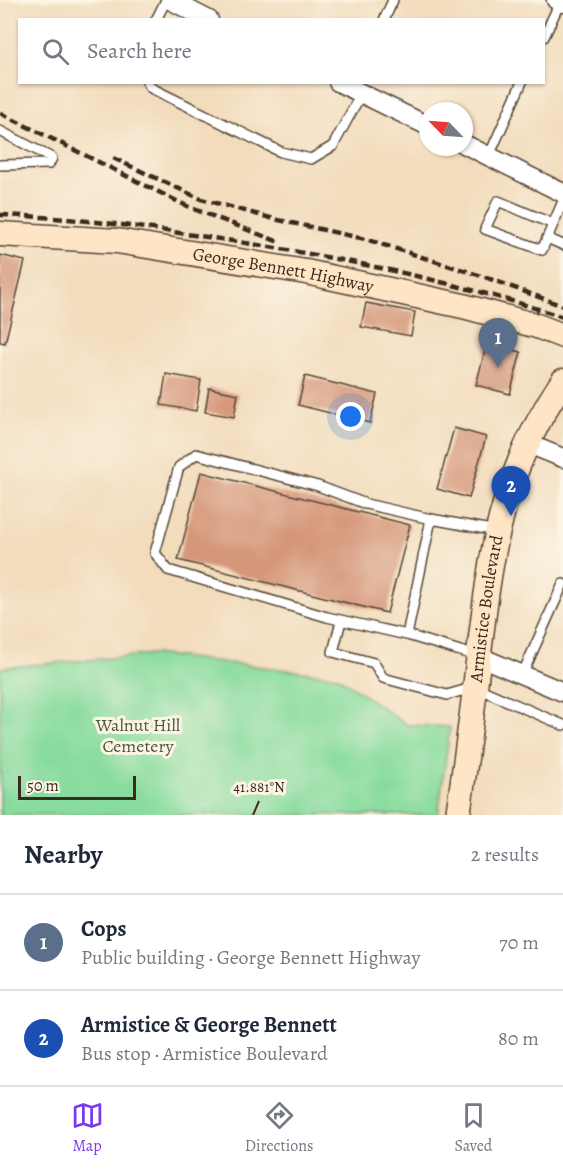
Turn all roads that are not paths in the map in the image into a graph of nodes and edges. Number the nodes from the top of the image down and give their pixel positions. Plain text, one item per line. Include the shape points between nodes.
1 (393, 0) edge
2 (177, 2) edge
3 (560, 2) edge
4 (158, 18) edge
5 (205, 18) edge
6 (385, 18) edge
7 (545, 33) edge
8 (148, 84) edge
9 (521, 84) edge
10 (351, 87) edge
11 (419, 121) edge
12 (0, 131) edge
13 (473, 148) edge
14 (489, 156) junction
15 (0, 165) edge
16 (562, 192) edge
17 (553, 224) junction
18 (0, 234) edge
19 (547, 238) junction
20 (563, 246) edge
21 (563, 336) edge
22 (563, 381) edge
23 (526, 443) junction
24 (563, 458) edge
25 (431, 519) junction
26 (497, 531) junction
27 (563, 584) edge
28 (341, 621) junction
29 (407, 635) junction
30 (478, 656) junction
31 (522, 675) junction
32 (475, 687) junction
33 (563, 692) edge
34 (563, 724) edge
35 (458, 815) edge

1 - 6 lane
2 - 4 lane
2 - 5 street
3 - 7 lane
8 - 10 lane via 281,152 311,159 333,146
9 - 14 lane
10 - 11 street
12 - 15 lane via 52,158 49,164
13 - 14 street
14 - 16 street
16 - 17 lane
17 - 19 lane
17 - 19 lane via 498,201 485,229 542,250
18 - 21 main road, George Bennett Highway via 117,242 295,270 463,306
19 - 20 lane
22 - 23 main road, Armistice Boulevard
23 - 24 street
23 - 26 main road, Armistice Boulevard
25 - 26 lane
25 - 28 lane via 196,454 179,466 155,553 168,570
25 - 29 lane
26 - 30 main road, Armistice Boulevard
27 - 31 lane
28 - 29 lane
28 - 32 lane via 333,652 374,663 383,678 447,695
29 - 30 lane
30 - 31 street
30 - 32 main road, Armistice Boulevard
31 - 33 street
32 - 34 lane
32 - 35 main road, Armistice Boulevard

